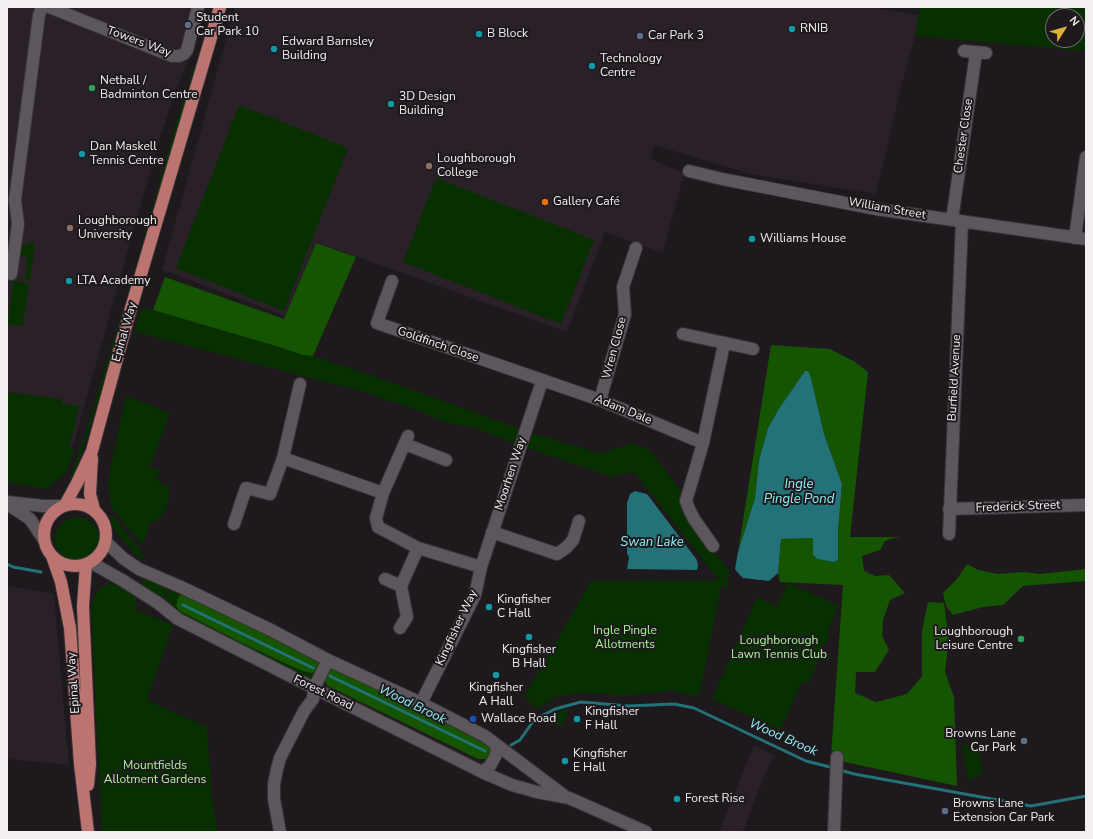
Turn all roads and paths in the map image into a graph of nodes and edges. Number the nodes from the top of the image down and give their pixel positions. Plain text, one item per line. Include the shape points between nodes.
1 (42, 7) edge
2 (49, 7) edge
3 (198, 7) edge
4 (220, 7) edge
5 (975, 52) dead end
6 (1086, 157) edge
7 (689, 171) dead end
8 (957, 221) junction
9 (1080, 238) edge
10 (636, 248) dead end
11 (11, 274) dead end
12 (392, 281) dead end
13 (683, 334) dead end
14 (724, 344) junction
15 (753, 349) dead end
16 (542, 381) junction
17 (300, 384) dead end
18 (600, 400) junction
19 (703, 443) junction
20 (92, 451) junction
21 (283, 458) junction
22 (446, 460) dead end
23 (383, 494) junction
24 (7, 503) edge
25 (1086, 505) edge
26 (63, 506) junction
27 (949, 509) junction
28 (94, 510) junction
29 (579, 521) dead end
30 (234, 524) dead end
31 (492, 532) junction
32 (949, 534) dead end
33 (44, 540) junction
34 (106, 542) junction
35 (713, 546) dead end
36 (418, 548) junction
37 (52, 556) junction
38 (88, 563) junction
39 (481, 567) junction
40 (385, 579) dead end
41 (401, 586) junction
42 (400, 628) dead end
43 (328, 660) junction
44 (314, 688) junction
45 (421, 703) junction
46 (497, 745) junction
47 (837, 759) dead end
48 (482, 772) junction
49 (569, 798) junction
50 (87, 811) junction
51 (88, 832) edge
52 (280, 832) edge
53 (646, 832) edge
54 (834, 832) edge

1 - 11 street via 15,200 18,224
2 - 3 street, Towers Way via 172,56 179,56 187,50
4 - 20 main road, Epinal Way
5 - 8 street, Chester Close
6 - 9 street
7 - 8 street, William Street via 722,180 876,209
8 - 9 street, William Street
8 - 27 street, Burfield Avenue
10 - 18 street, Wren Close via 623,287 625,314
12 - 16 street, Goldfinch Close via 376,324
13 - 14 street
14 - 15 street
14 - 19 street
16 - 18 street, Adam Dale
16 - 31 street, Moorhen Way
17 - 21 street
18 - 19 street, Adam Dale
19 - 35 street via 686,501
20 - 26 main road, Epinal Way
20 - 28 main road, Epinal Way via 90,494
21 - 23 street
21 - 30 street via 270,494 246,488
22 - 23 street via 406,440
23 - 36 street via 376,518 378,527
24 - 26 street
24 - 33 street via 30,519
25 - 27 street, Frederick Street
26 - 28 main road via 76,503
26 - 33 main road via 53,512 48,519
27 - 32 street, Burfield Avenue
28 - 34 main road via 106,528
29 - 31 street via 572,540 556,554
31 - 39 street, Moorhen Way
33 - 37 main road
34 - 38 main road via 101,553
34 - 43 street, Forest Road via 139,569 271,630
36 - 39 street
36 - 41 street
37 - 38 main road via 68,565 80,566
37 - 50 main road, Epinal Way via 61,582 70,628 80,764
38 - 44 street, Forest Road via 158,602 178,618
38 - 50 main road, Epinal Way via 83,606 90,764
39 - 45 street, Kingfisher Way via 475,595
40 - 41 street
41 - 42 street via 407,617
43 - 44 street
43 - 45 street, Forest Road
44 - 48 street, Forest Road
44 - 52 street via 304,703 304,711 277,769 274,799
45 - 46 street, Forest Road via 485,736
46 - 48 street via 490,766
46 - 49 street, Forest Road
47 - 54 street
48 - 49 street, Forest Road via 524,788
49 - 53 street, Forest Road
50 - 51 main road, Epinal Way

